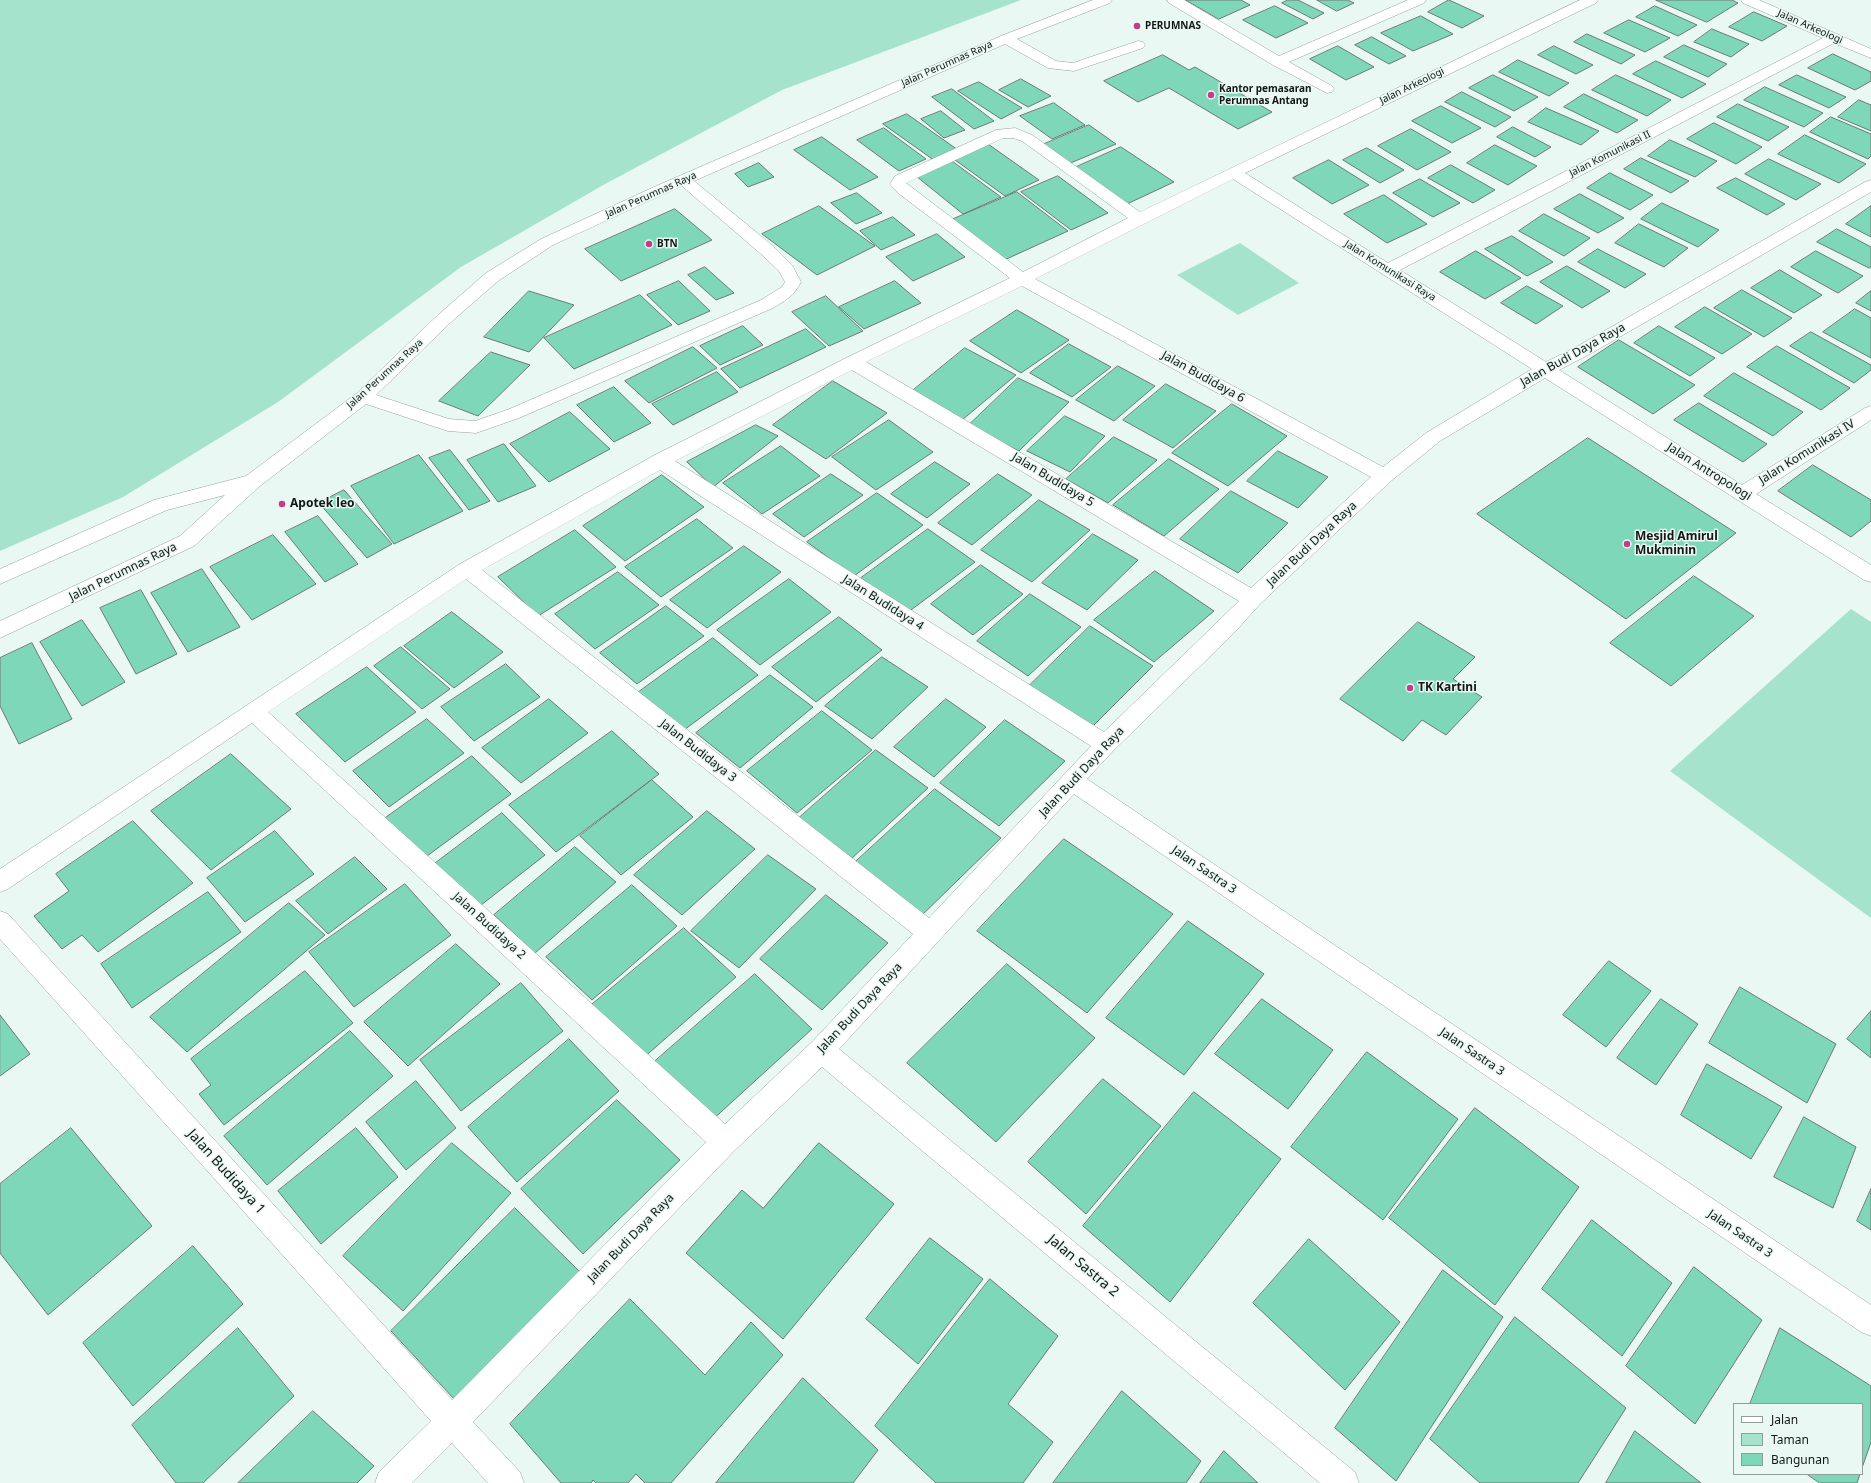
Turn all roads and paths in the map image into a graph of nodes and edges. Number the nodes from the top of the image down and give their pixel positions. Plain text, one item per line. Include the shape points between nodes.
1 (1105, 0) edge
2 (1174, 0) edge
3 (1419, 0) edge
4 (1591, 0) edge
5 (1748, 0) edge
6 (1833, 38) junction
7 (1006, 39) junction
8 (1138, 45) dead end
9 (1871, 54) edge
10 (1278, 62) junction
11 (1327, 89) dead end
12 (1234, 174) junction
13 (684, 180) junction
14 (1871, 184) edge
15 (1138, 219) junction
16 (1387, 270) junction
17 (1022, 279) junction
18 (852, 362) junction
19 (1546, 369) junction
20 (363, 397) junction
21 (1871, 412) edge
22 (660, 461) junction
23 (1384, 476) junction
24 (253, 481) junction
25 (1743, 493) junction
26 (467, 569) junction
27 (1871, 575) edge
28 (0, 577) edge
29 (1253, 599) junction
30 (0, 630) edge
31 (252, 711) junction
32 (1106, 744) junction
33 (1073, 781) junction
34 (0, 882) edge
35 (0, 922) edge
36 (930, 933) junction
37 (821, 1050) junction
38 (725, 1142) junction
39 (1871, 1322) edge
40 (452, 1422) junction
41 (390, 1483) edge
42 (509, 1483) edge
43 (1344, 1483) edge

1 - 7 street, Jalan Perumnas Raya
2 - 10 street
3 - 10 street
4 - 12 street, Jalan Arkeologi
5 - 6 street, Jalan Arkeologi
6 - 9 street, Jalan Arkeologi
6 - 16 street, Jalan Komunikasi II
7 - 8 street via 1053,65 1074,67
7 - 13 street, Jalan Perumnas Raya
10 - 11 street
12 - 15 street, Jalan Arkeologi
12 - 16 street, Jalan Komunikasi Raya
13 - 20 street, Jalan Perumnas Raya via 547,242 492,277
13 - 20 street via 768,250 786,269 793,282 789,290 767,304 513,414 476,427 448,425
14 - 19 street, Jalan Budi Daya Raya via 1584,350
15 - 17 street, Jalan Arkeologi
15 - 17 street, Jalan Budidaya 6 via 1027,138 1015,133 1001,134 901,179 898,184 904,190
16 - 19 street, Jalan Komunikasi Raya
17 - 18 street, Jalan Arkeologi
17 - 23 street, Jalan Budidaya 6
18 - 22 street, Jalan Arkeologi
18 - 29 street, Jalan Budidaya 5
19 - 23 street, Jalan Budi Daya Raya via 1433,437
19 - 25 street, Jalan Antropologi
20 - 24 street, Jalan Perumnas Raya
21 - 25 street, Jalan Komunikasi IV
22 - 26 street, Jalan Arkeologi
22 - 32 street, Jalan Budidaya 4
23 - 29 street, Jalan Budi Daya Raya
24 - 28 street, Jalan Perumnas Raya via 161,505
24 - 30 street, Jalan Perumnas Raya via 187,541
25 - 27 street, Jalan Antropologi
26 - 31 street, Jalan Arkeologi
26 - 36 street, Jalan Budidaya 3
29 - 32 street, Jalan Budi Daya Raya
31 - 34 street, Jalan Arkeologi
31 - 38 street, Jalan Budidaya 2
32 - 33 street, Jalan Budi Daya Raya
33 - 36 street, Jalan Budi Daya Raya
33 - 39 street, Jalan Sastra 3
35 - 40 street, Jalan Budidaya 1
36 - 37 street, Jalan Budi Daya Raya
37 - 38 street, Jalan Budi Daya Raya
37 - 43 street, Jalan Sastra 2
38 - 40 street, Jalan Budi Daya Raya
40 - 41 street, Jalan Budi Daya Raya
40 - 42 street, Jalan Budidaya 1

